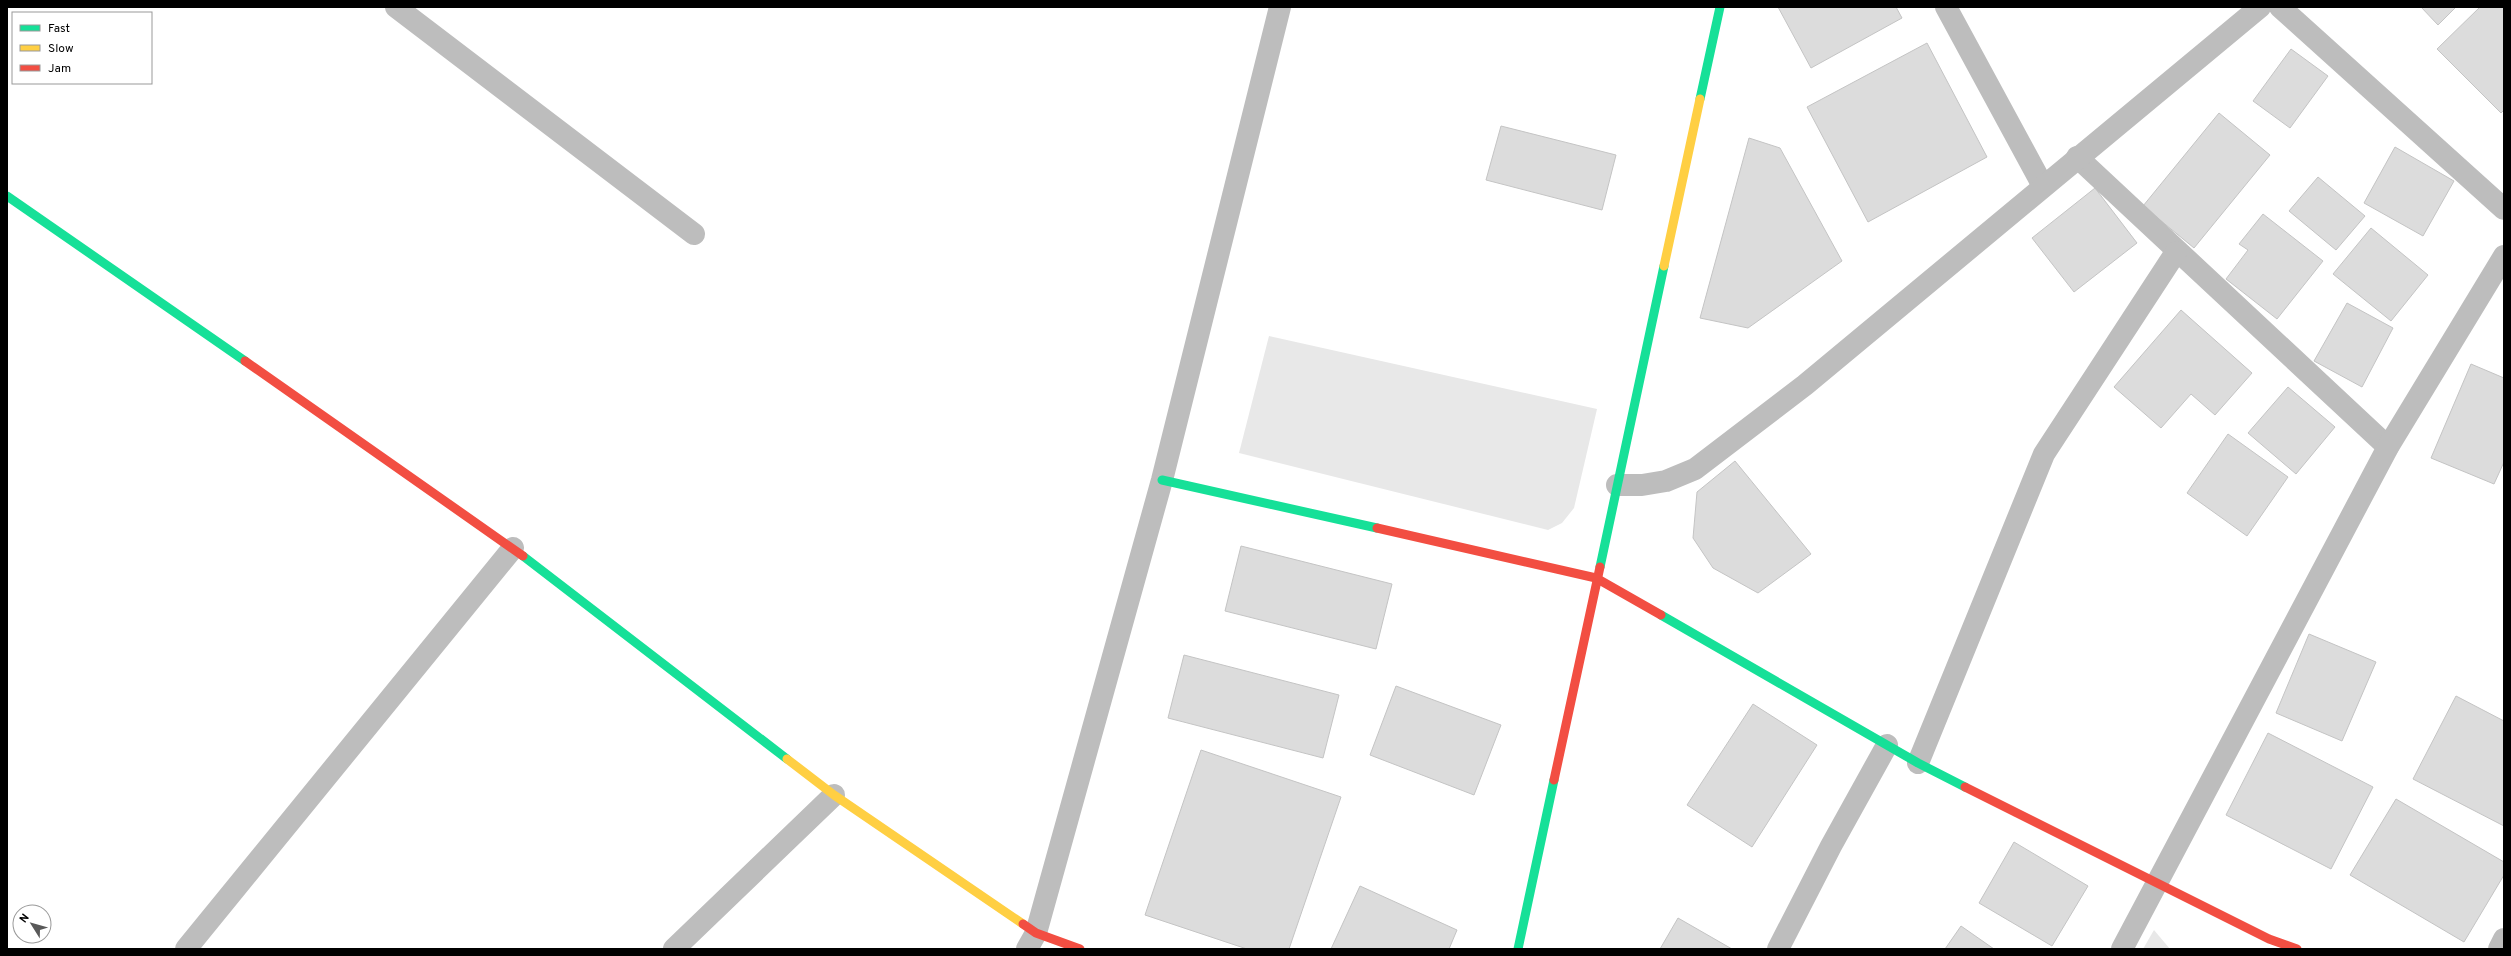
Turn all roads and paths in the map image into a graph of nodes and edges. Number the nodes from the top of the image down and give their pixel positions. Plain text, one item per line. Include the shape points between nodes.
1 (396, 7) edge
2 (1280, 7) edge
3 (1720, 7) edge
4 (1946, 7) edge
5 (2260, 7) edge
6 (2280, 7) edge
7 (2077, 157) junction
8 (2043, 186) junction
9 (7, 196) edge
10 (2504, 209) edge
11 (694, 234) dead end
12 (2176, 252) junction
13 (2504, 256) edge
14 (2388, 447) junction
15 (1162, 480) junction
16 (1617, 485) junction
17 (513, 548) junction
18 (1596, 578) junction
19 (1887, 745) junction
20 (1918, 763) junction
21 (834, 795) junction
22 (2156, 884) junction
23 (2504, 938) edge
24 (1032, 941) edge
25 (2267, 944) edge
26 (186, 949) edge
27 (674, 949) edge
28 (1080, 949) edge
29 (1518, 949) edge
30 (1778, 949) edge
31 (2122, 949) edge
32 (2297, 949) edge
33 (2499, 949) edge

1 - 11 street
2 - 15 street
3 - 16 street
4 - 8 street
5 - 7 street
6 - 10 street
7 - 8 street
7 - 12 street
8 - 16 street via 1805,385 1695,469 1666,481 1642,485
9 - 17 street
12 - 14 street
12 - 20 street via 2044,454
13 - 14 street
14 - 22 street
15 - 18 street
15 - 24 street
16 - 18 street
17 - 21 street
17 - 26 street
18 - 19 street
18 - 29 street
19 - 20 street
19 - 30 street
20 - 22 street
21 - 24 street
21 - 27 street
22 - 25 street
22 - 31 street
23 - 33 street
24 - 28 street
25 - 32 street

